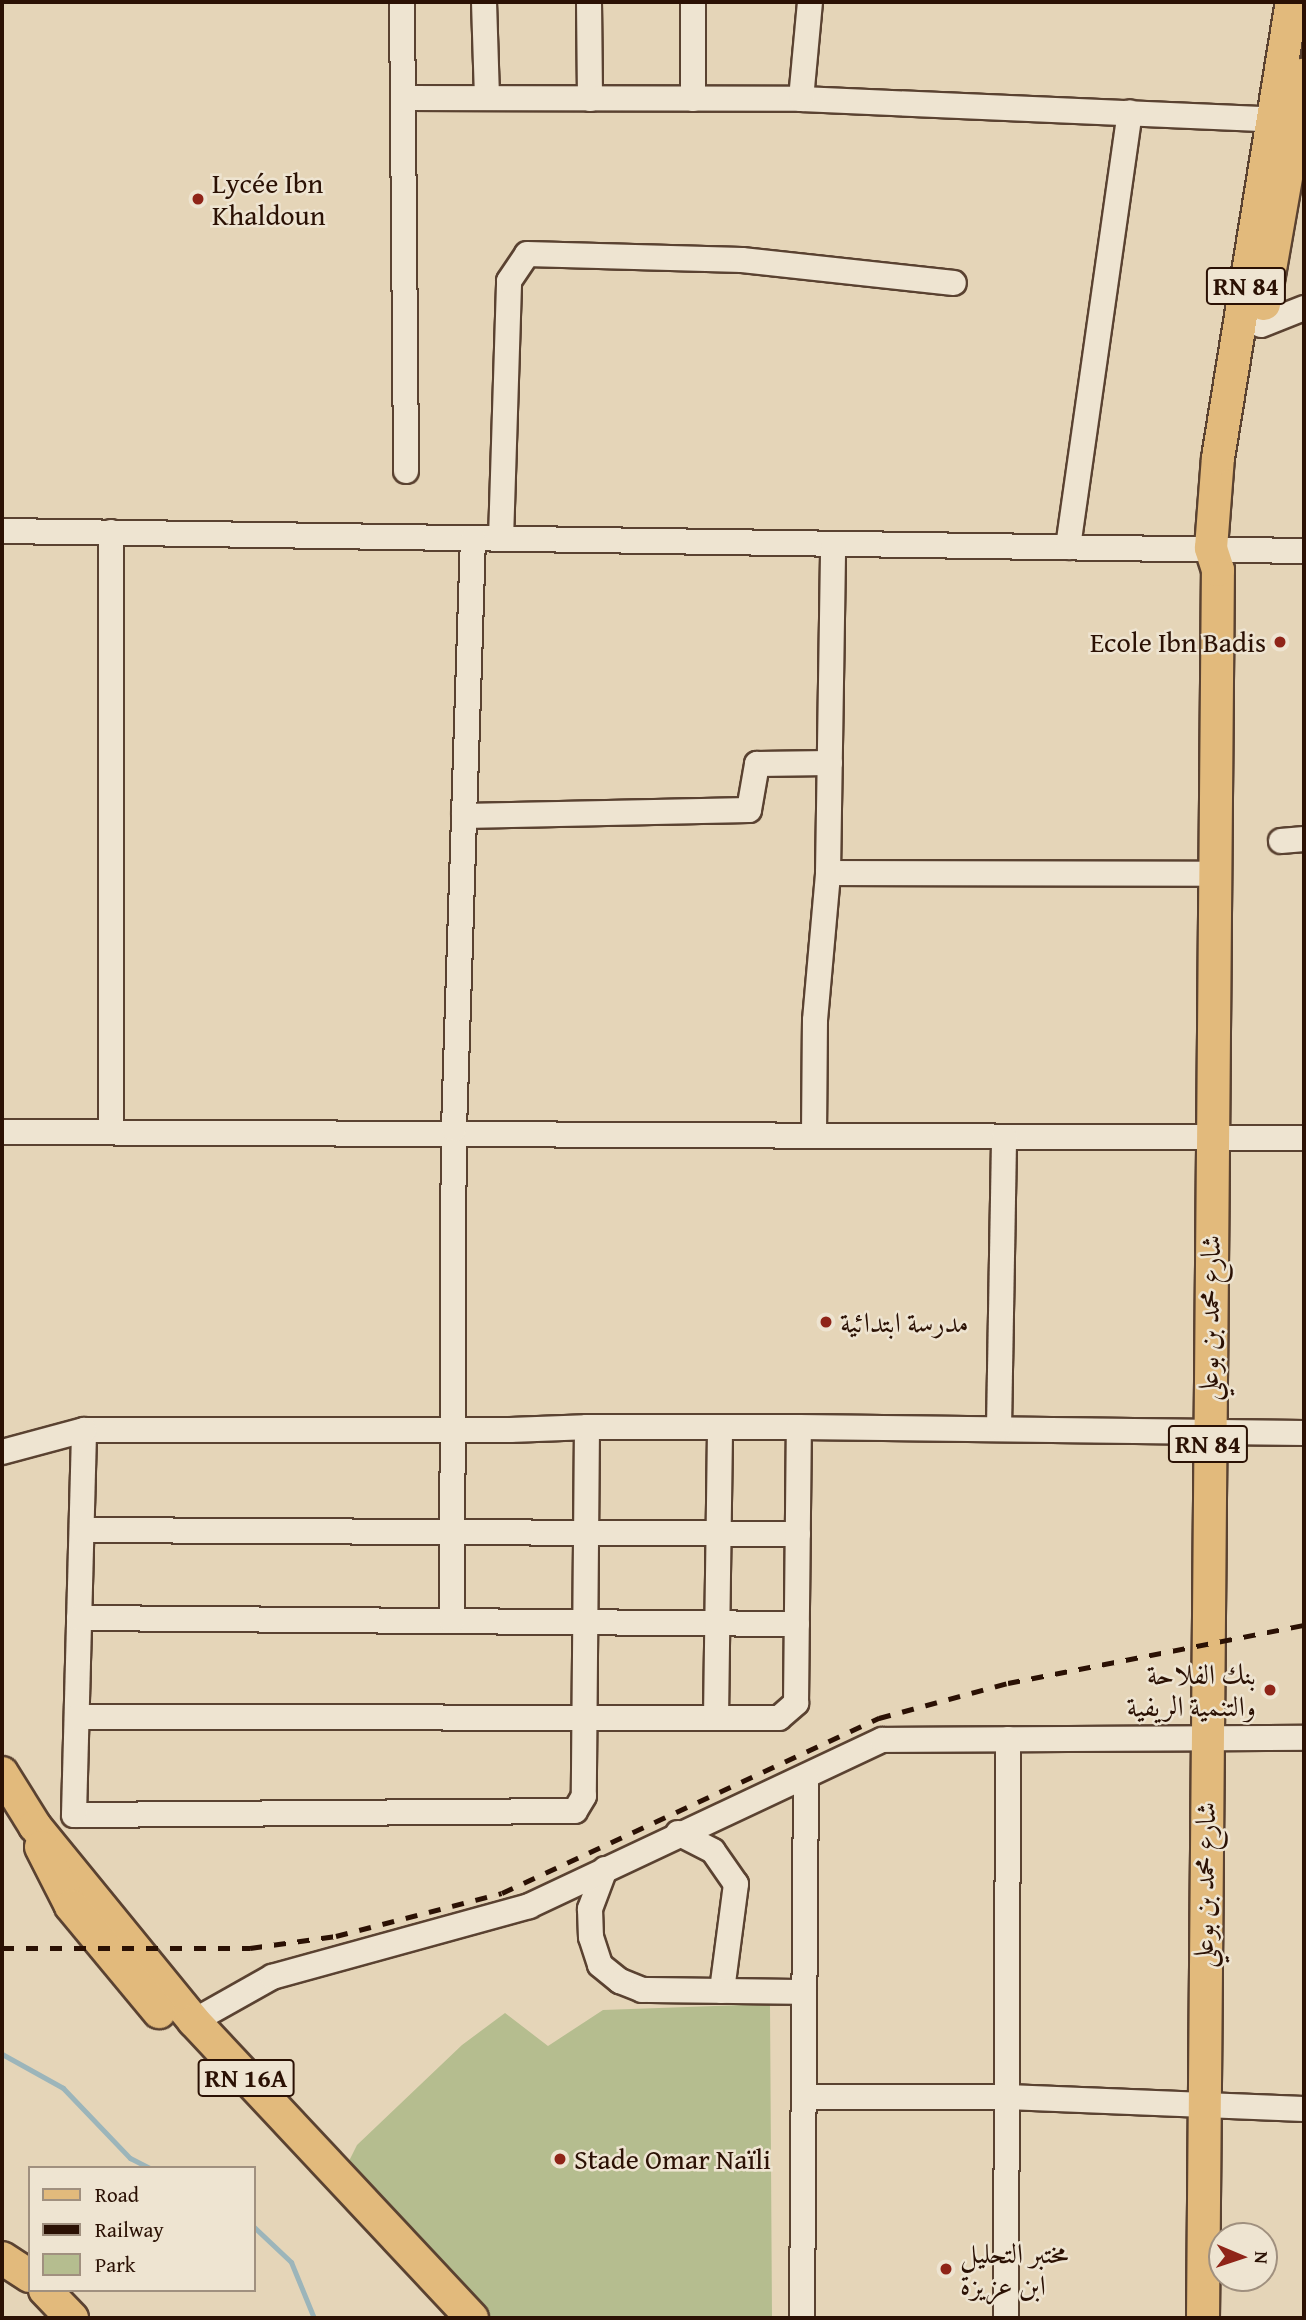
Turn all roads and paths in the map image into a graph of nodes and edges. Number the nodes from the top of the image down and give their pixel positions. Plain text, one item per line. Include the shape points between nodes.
1 (402, 2) edge
2 (484, 2) edge
3 (589, 2) edge
4 (693, 2) edge
5 (810, 2) edge
6 (1292, 2) edge
7 (1304, 74) edge
8 (486, 96) junction
9 (404, 98) junction
10 (590, 99) junction
11 (693, 99) junction
12 (801, 99) junction
13 (1130, 112) junction
14 (1291, 120) edge
15 (954, 283) dead end
16 (1304, 307) edge
17 (1261, 324) junction
18 (406, 471) dead end
19 (2, 531) edge
20 (111, 532) junction
21 (473, 538) junction
22 (501, 539) junction
23 (833, 545) junction
24 (1068, 547) junction
25 (1304, 551) edge
26 (1219, 555) junction
27 (830, 762) junction
28 (464, 816) junction
29 (828, 873) junction
30 (1212, 874) junction
31 (454, 1129) junction
32 (111, 1131) junction
33 (2, 1132) edge
34 (814, 1135) junction
35 (1004, 1138) junction
36 (1211, 1138) junction
37 (1304, 1138) edge
38 (587, 1427) junction
39 (799, 1427) junction
40 (720, 1428) junction
41 (999, 1428) junction
42 (1208, 1429) junction
43 (84, 1430) junction
44 (455, 1430) junction
45 (1304, 1433) edge
46 (2, 1452) edge
47 (82, 1530) junction
48 (453, 1532) junction
49 (589, 1532) junction
50 (717, 1533) junction
51 (798, 1534) junction
52 (79, 1618) junction
53 (452, 1621) junction
54 (588, 1622) junction
55 (713, 1623) junction
56 (797, 1624) junction
57 (77, 1717) junction
58 (583, 1718) junction
59 (716, 1718) junction
60 (1304, 1738) edge
61 (1008, 1739) junction
62 (1205, 1739) junction
63 (2, 1773) edge
64 (806, 1777) junction
65 (35, 1826) junction
66 (678, 1833) junction
67 (605, 1869) junction
68 (722, 1991) junction
69 (804, 1992) junction
70 (194, 2021) junction
71 (804, 2097) junction
72 (1007, 2097) junction
73 (1201, 2108) junction
74 (1304, 2109) edge
75 (2, 2258) edge
76 (28, 2275) edge
77 (47, 2292) edge
78 (72, 2318) edge
79 (443, 2318) edge
80 (472, 2318) edge
81 (802, 2318) edge
82 (1006, 2318) edge
83 (1203, 2318) edge

1 - 9 street
2 - 8 street
3 - 10 street
4 - 11 street
5 - 12 street
6 - 14 main road, RN 84
7 - 14 main road, RN 84
8 - 9 street
8 - 10 street
9 - 18 street
10 - 11 street
11 - 12 street
12 - 13 street
13 - 14 street
13 - 24 street
14 - 17 main road, RN 84
14 - 26 main road, RN 84 via 1218,458
15 - 22 street via 742,260 527,254 509,281
16 - 17 street
17 - 26 main road, RN 84
19 - 20 street
20 - 21 street
20 - 32 street
21 - 22 street
21 - 28 street
22 - 23 street
23 - 24 street
23 - 27 street
24 - 26 street
25 - 26 street
26 - 30 main road, شارع محمد بن بوعلي / RN 84
27 - 28 street via 757,764 749,810
27 - 29 street
28 - 31 street
29 - 30 street
29 - 34 street via 815,1020
30 - 36 main road, شارع محمد بن بوعلي / RN 84
31 - 32 street
31 - 34 street
31 - 44 street
32 - 33 street
34 - 35 street
35 - 36 street
35 - 41 street
36 - 37 street
36 - 42 main road, شارع محمد بن بوعلي / RN 84
38 - 40 street
38 - 44 street
38 - 49 street
39 - 40 street
39 - 41 street
39 - 51 street
40 - 50 street
41 - 42 street
42 - 45 street
42 - 62 main road, شارع محمد بن بوعلي / RN 84
43 - 44 street
43 - 46 street
43 - 47 street
44 - 48 street
47 - 48 street
47 - 52 street
48 - 49 street
48 - 53 street
49 - 50 street
49 - 54 street
50 - 51 street
50 - 55 street
51 - 56 street
52 - 53 street
52 - 57 street
53 - 54 street
54 - 55 street
54 - 58 street
55 - 56 street
55 - 59 street
56 - 59 street via 796,1703 779,1718
57 - 58 street
57 - 58 street via 74,1815 575,1811 584,1796
58 - 59 street
60 - 62 street
61 - 62 street
61 - 64 street via 882,1740
61 - 72 street
62 - 73 main road, شارع محمد بن بوعلي / RN 84
63 - 65 main road, RN 16A
64 - 66 street
64 - 69 street
65 - 70 main road, RN 16A
65 - 79 main road via 62,1891 122,1969
66 - 67 street
66 - 68 street via 713,1851 736,1884
67 - 68 street via 590,1909 600,1965 642,1990
67 - 70 street via 529,1906 272,1977
68 - 69 street
69 - 71 street
70 - 80 main road, RN 16A
71 - 72 street
71 - 81 street
72 - 73 street
72 - 82 street
73 - 74 street
73 - 83 main road, شارع محمد بن بوعلي / RN 84
75 - 76 main road
77 - 78 main road

